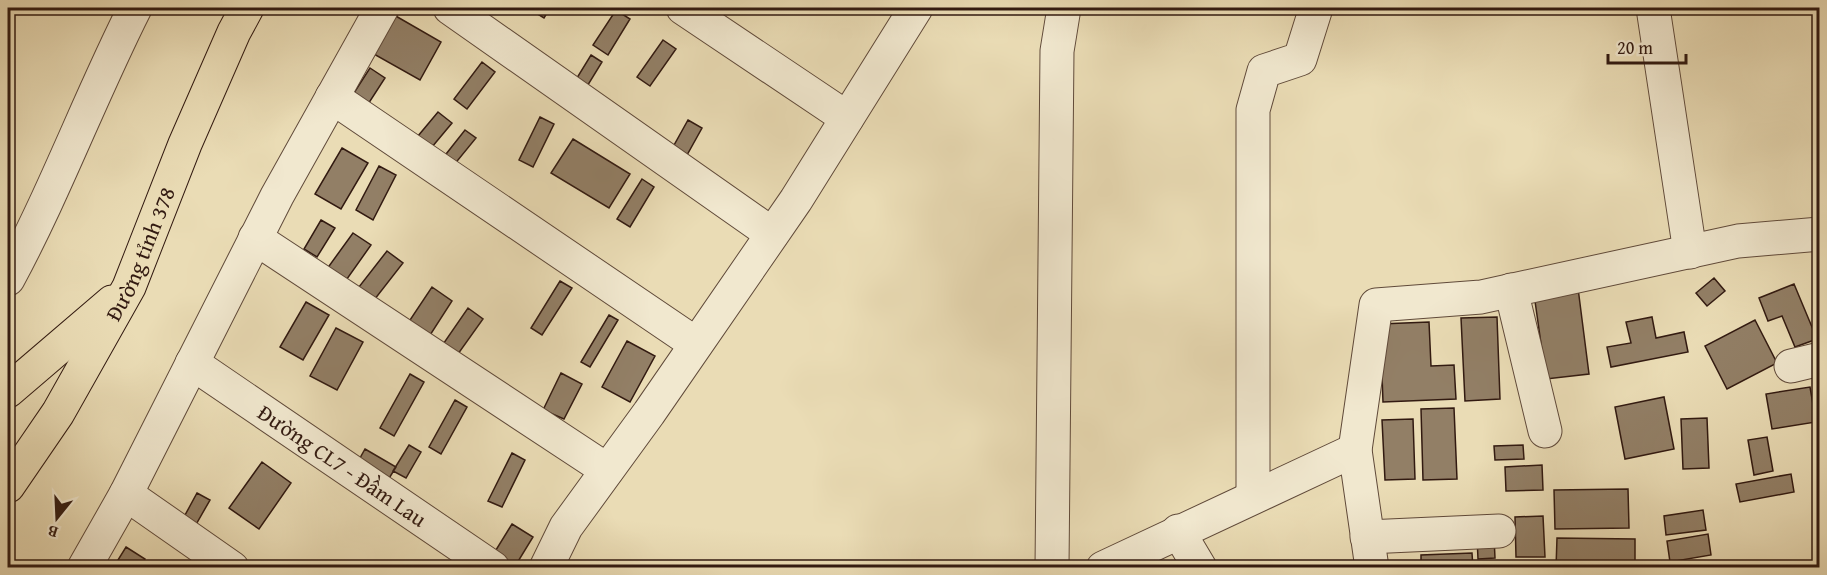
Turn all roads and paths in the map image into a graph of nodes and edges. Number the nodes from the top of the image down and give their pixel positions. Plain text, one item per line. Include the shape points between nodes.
1 (135, 8) edge
2 (247, 8) edge
3 (382, 8) edge
4 (450, 8) edge
5 (683, 8) edge
6 (916, 8) edge
7 (1064, 8) edge
8 (1316, 8) edge
9 (1653, 8) edge
10 (332, 97) junction
11 (847, 118) junction
12 (772, 234) junction
13 (1820, 234) edge
14 (255, 238) junction
15 (1690, 252) junction
16 (8, 279) edge
17 (129, 287) junction
18 (1511, 290) junction
19 (696, 344) junction
20 (192, 363) junction
21 (8, 391) edge
22 (1545, 431) dead end
23 (1355, 450) junction
24 (607, 470) junction
25 (8, 486) edge
26 (126, 494) junction
27 (1253, 497) junction
28 (1178, 531) junction
29 (1499, 531) dead end
30 (1370, 552) edge
31 (84, 567) edge
32 (232, 567) edge
33 (493, 567) edge
34 (546, 567) edge
35 (1052, 567) edge
36 (1103, 567) edge
37 (1200, 567) edge

1 - 16 street
2 - 17 main road, Đường tỉnh 378 via 185,144
3 - 10 street
4 - 12 street
5 - 11 street
6 - 11 street
7 - 35 street via 1057,51
8 - 27 street via 1300,59 1264,71 1253,110
9 - 15 street
10 - 14 street
10 - 19 street
11 - 12 street
12 - 19 street
13 - 15 street via 1738,241
14 - 20 street
14 - 24 street
15 - 18 street
17 - 21 main road
17 - 25 main road, Đường tỉnh 378 via 58,413
18 - 22 street
18 - 23 street via 1481,297 1376,305
19 - 24 street
20 - 26 street
20 - 33 street, Đường CL7 - Đầm Lau
23 - 27 street
23 - 30 street
24 - 34 street via 566,527
26 - 31 street
26 - 32 street
27 - 28 street
28 - 36 street
28 - 37 street
29 - 30 street

